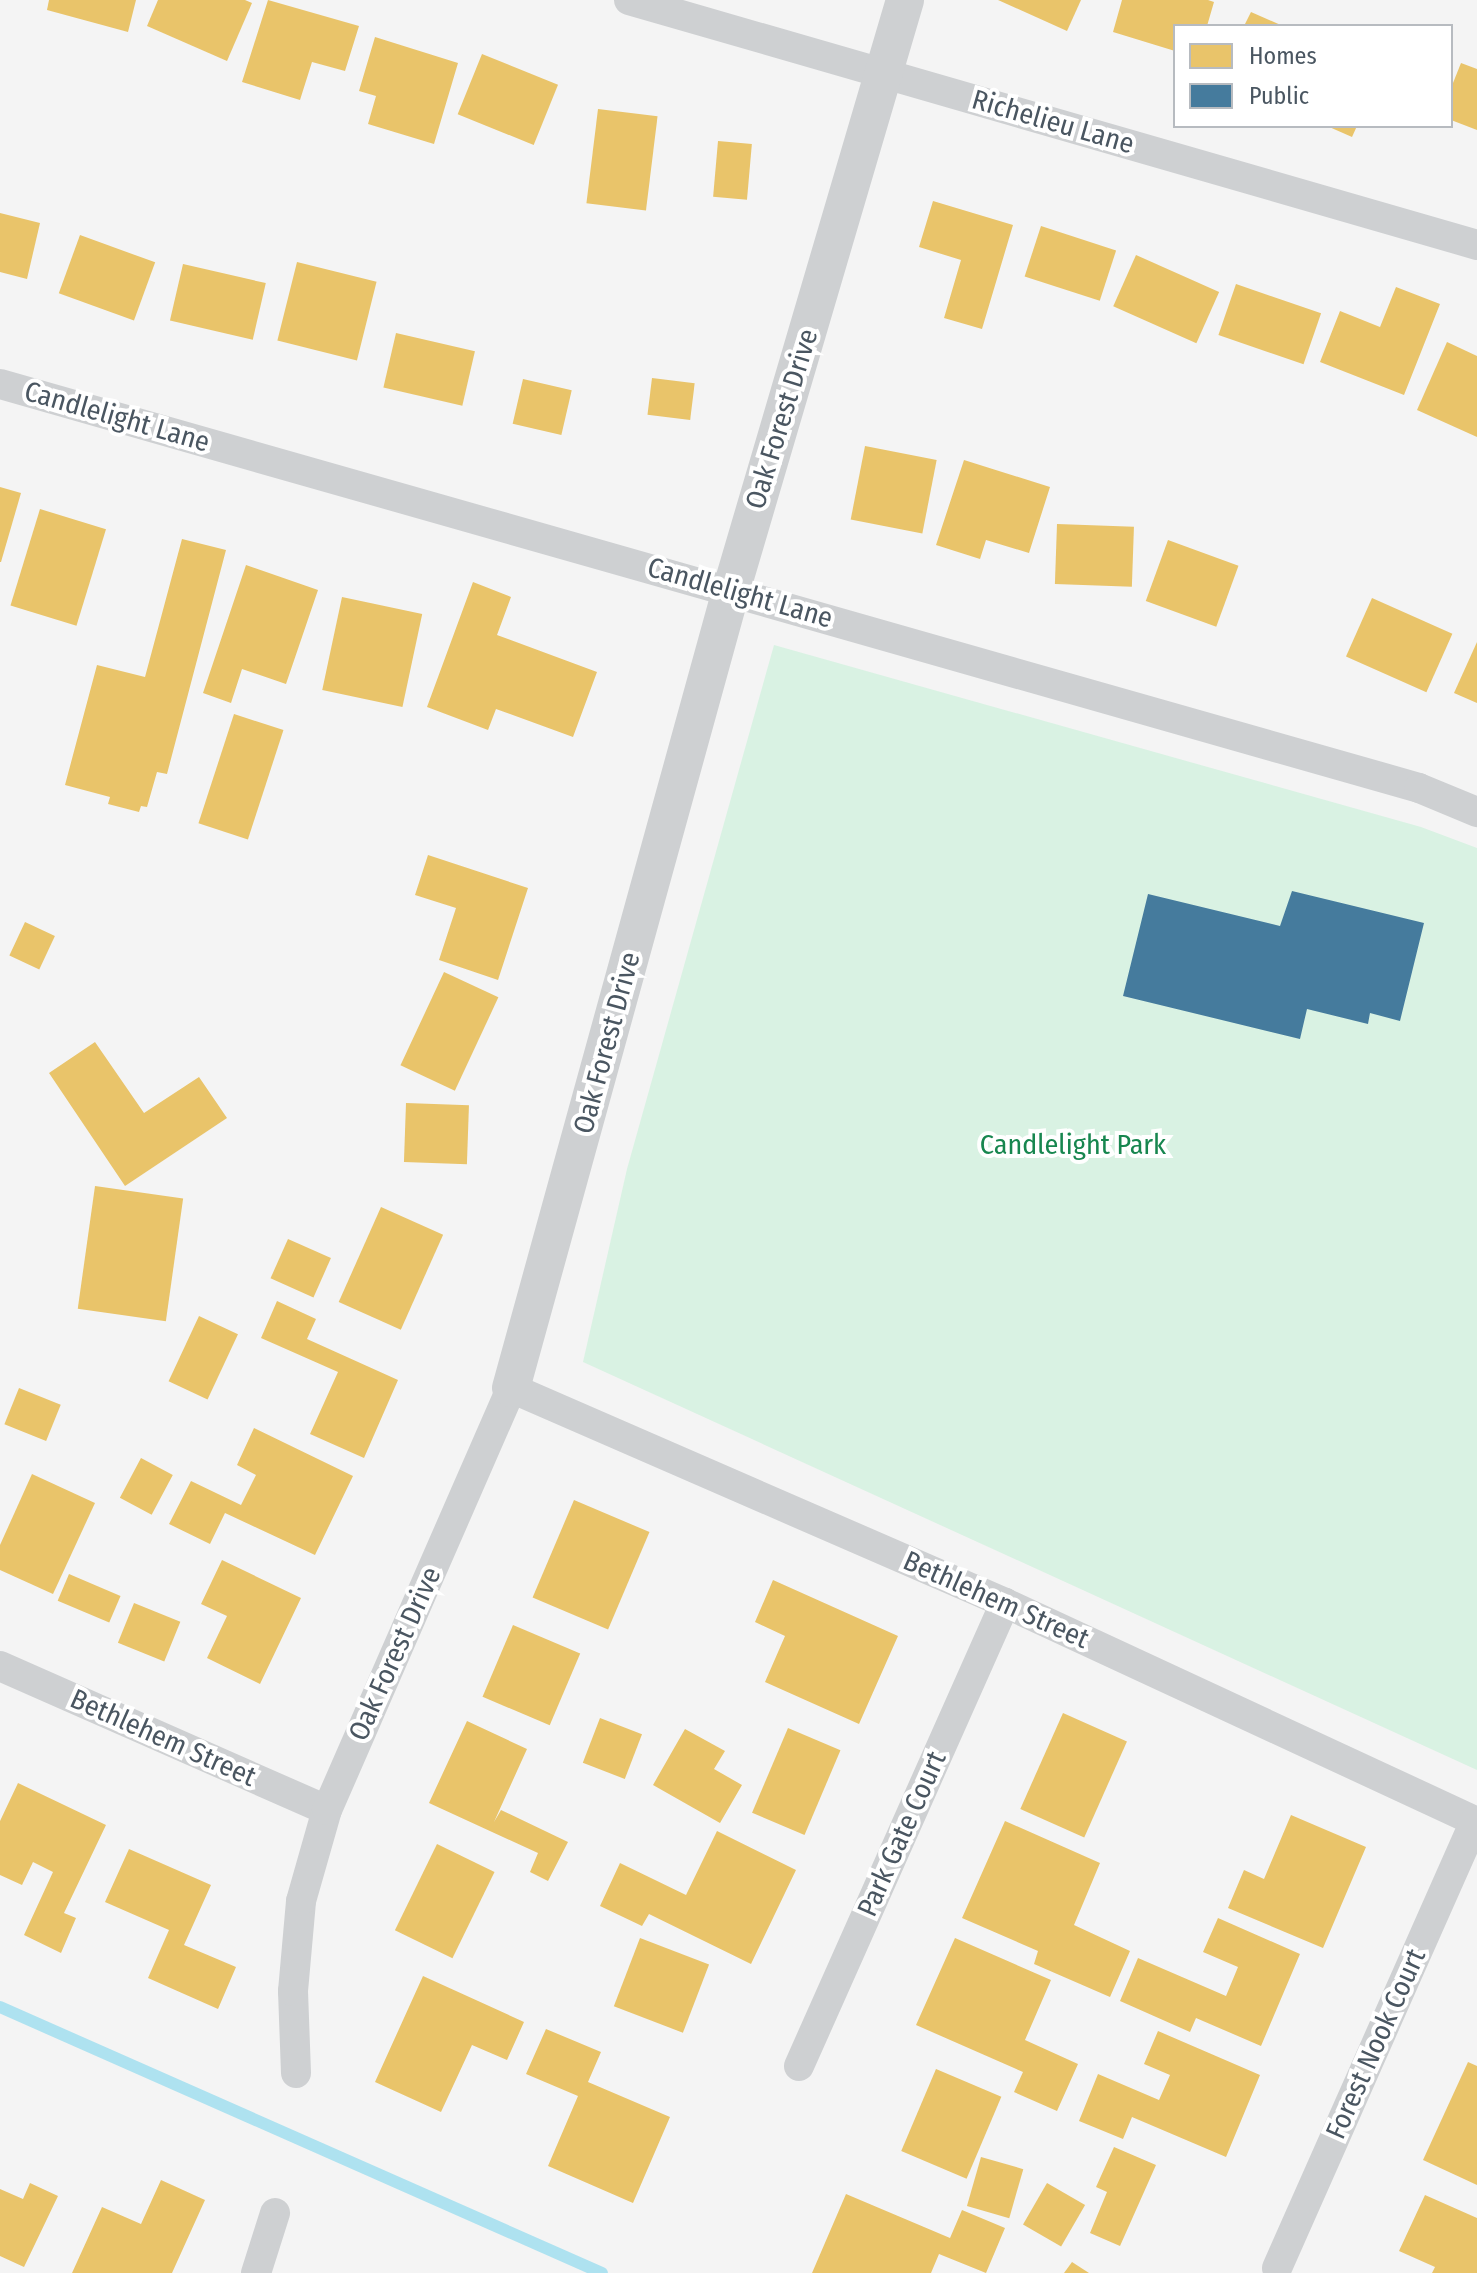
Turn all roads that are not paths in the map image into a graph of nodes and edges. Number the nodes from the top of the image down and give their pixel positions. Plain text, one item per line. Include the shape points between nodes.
1 (629, 0) edge
2 (905, 0) edge
3 (886, 73) junction
4 (1477, 245) edge
5 (0, 384) edge
6 (731, 591) junction
7 (1477, 812) edge
8 (511, 1388) junction
9 (1005, 1603) junction
10 (0, 1666) edge
11 (327, 1810) junction
12 (1476, 1822) edge
13 (799, 2066) dead end
14 (296, 2073) dead end
15 (275, 2213) dead end
16 (1277, 2268) dead end
17 (256, 2273) edge

1 - 3 street, Richelieu Lane
2 - 3 street, Oak Forest Drive
3 - 4 street, Richelieu Lane
3 - 6 street, Oak Forest Drive
5 - 6 street, Candlelight Lane
6 - 7 street, Candlelight Lane via 1419,788
6 - 8 street, Oak Forest Drive
8 - 9 street, Bethlehem Street
8 - 11 street, Oak Forest Drive
9 - 12 street, Bethlehem Street
9 - 13 street, Park Gate Court
10 - 11 street, Bethlehem Street
11 - 14 street, Oak Forest Drive via 301,1901 293,1991
12 - 16 street, Forest Nook Court
15 - 17 street

